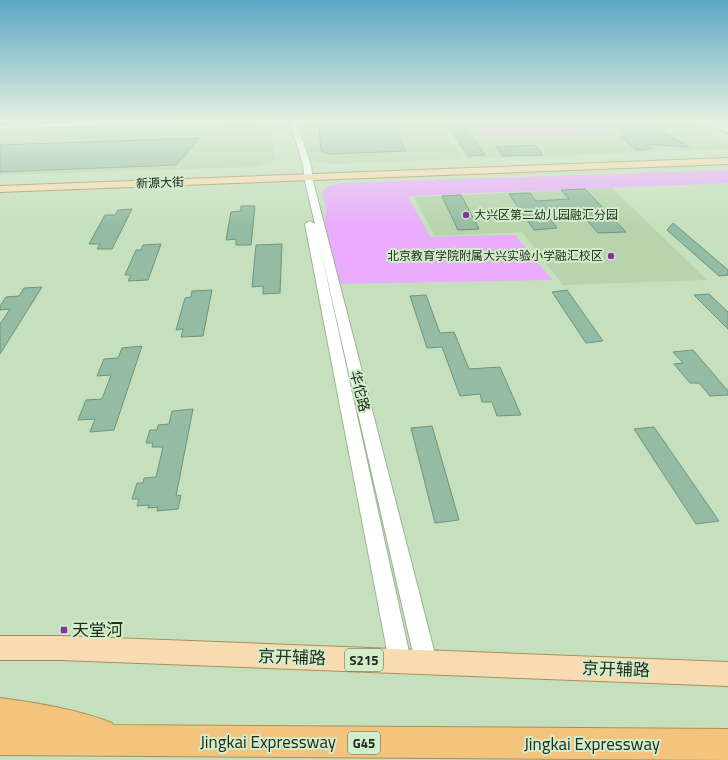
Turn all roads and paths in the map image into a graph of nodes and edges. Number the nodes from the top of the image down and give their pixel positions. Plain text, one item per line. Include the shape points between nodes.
1 (298, 156) edge
2 (301, 156) edge
3 (718, 156) edge
4 (728, 161) edge
5 (305, 175) junction
6 (0, 184) edge
7 (0, 189) edge
8 (0, 648) edge
9 (400, 661) junction
10 (426, 662) junction
11 (728, 674) edge
12 (0, 713) edge
13 (0, 740) edge
14 (127, 741) junction
15 (728, 745) edge

1 - 5 street, 华佗路
2 - 5 street, 华佗路
3 - 5 main road, 新源大街
4 - 5 main road, 新源大街
5 - 6 main road, 新源大街
5 - 7 main road, 新源大街
5 - 9 street, 华佗路 via 356,453
5 - 10 street, 华佗路
8 - 9 main road, 京开辅路 / S215
9 - 10 main road, 京开辅路 / S215
10 - 11 main road, 京开辅路 / S215
12 - 14 highway via 39,718
13 - 14 highway, Jingkai Expressway / G45
14 - 15 highway, Jingkai Expressway / G45

